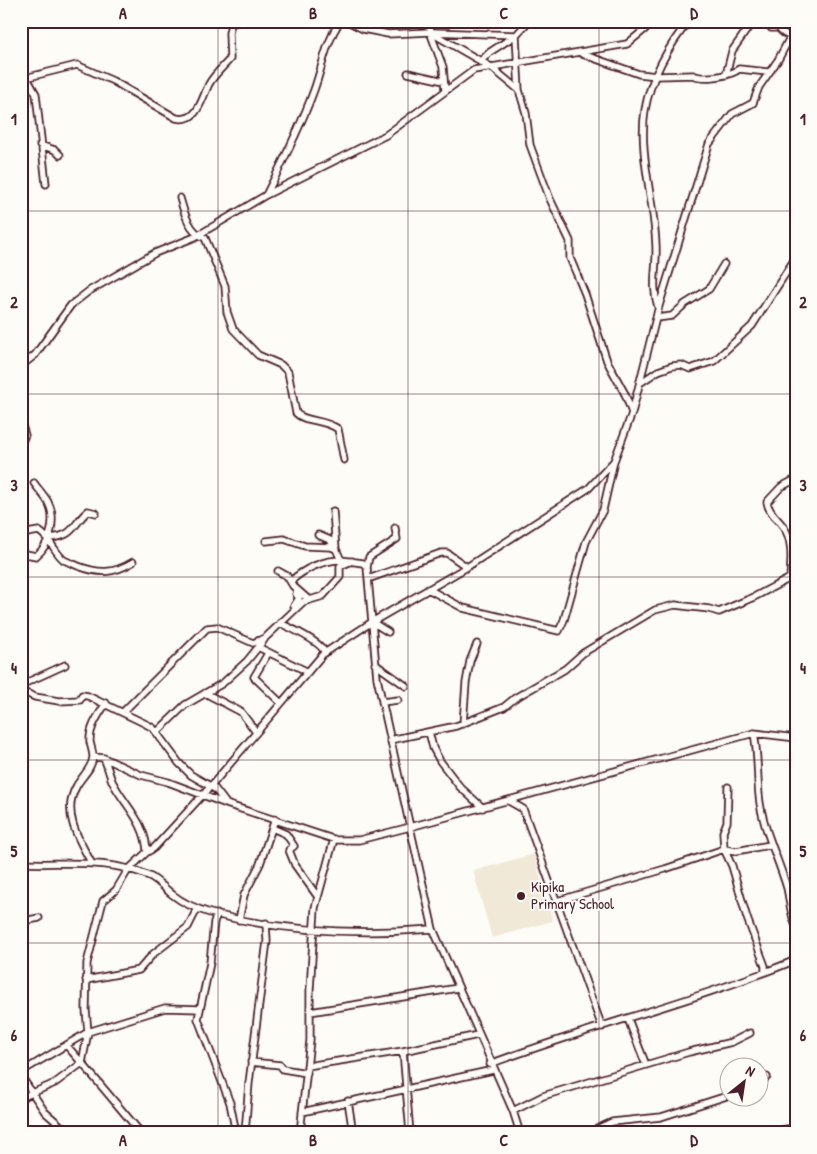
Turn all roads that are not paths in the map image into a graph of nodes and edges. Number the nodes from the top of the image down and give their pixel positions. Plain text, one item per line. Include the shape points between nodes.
1 (240, 21) edge
2 (340, 21) edge
3 (347, 21) edge
4 (431, 21) edge
5 (529, 21) edge
6 (655, 21) edge
7 (689, 21) edge
8 (767, 21) edge
9 (231, 23) edge
10 (751, 24) dead end
11 (796, 26) edge
12 (430, 32) junction
13 (516, 34) junction
14 (792, 35) edge
15 (580, 53) junction
16 (796, 60) edge
17 (481, 61) junction
18 (516, 63) junction
19 (491, 66) junction
20 (474, 70) junction
21 (768, 72) junction
22 (408, 73) dead end
23 (726, 75) junction
24 (657, 76) junction
25 (24, 79) edge
26 (444, 81) junction
27 (445, 90) junction
28 (519, 90) junction
29 (40, 145) junction
30 (60, 155) dead end
31 (46, 184) dead end
32 (266, 195) junction
33 (180, 198) dead end
34 (201, 236) junction
35 (796, 257) edge
36 (724, 264) dead end
37 (659, 309) junction
38 (657, 318) junction
39 (21, 366) edge
40 (640, 383) junction
41 (632, 413) junction
42 (21, 422) edge
43 (21, 444) edge
44 (344, 460) dead end
45 (614, 461) junction
46 (796, 479) edge
47 (34, 483) dead end
48 (333, 511) dead end
49 (96, 513) dead end
50 (396, 528) dead end
51 (21, 534) edge
52 (318, 535) dead end
53 (50, 538) junction
54 (266, 541) dead end
55 (336, 549) junction
56 (21, 558) edge
57 (133, 562) dead end
58 (340, 563) junction
59 (367, 567) junction
60 (467, 567) junction
61 (278, 571) dead end
62 (793, 576) edge
63 (368, 579) junction
64 (291, 581) junction
65 (428, 589) junction
66 (297, 590) junction
67 (309, 600) junction
68 (294, 611) junction
69 (372, 622) junction
70 (280, 623) junction
71 (388, 632) dead end
72 (265, 638) junction
73 (477, 644) dead end
74 (258, 647) junction
75 (270, 653) junction
76 (325, 653) junction
77 (375, 664) junction
78 (65, 665) dead end
79 (308, 672) junction
80 (21, 686) edge
81 (406, 686) dead end
82 (21, 691) edge
83 (205, 693) junction
84 (398, 700) dead end
85 (382, 702) junction
86 (106, 703) junction
87 (281, 703) junction
88 (123, 712) junction
89 (463, 724) junction
90 (157, 732) junction
91 (256, 732) junction
92 (429, 732) junction
93 (754, 734) junction
94 (796, 738) edge
95 (390, 740) junction
96 (93, 757) junction
97 (104, 758) junction
98 (211, 786) junction
99 (728, 787) dead end
100 (204, 794) junction
101 (510, 801) junction
102 (229, 805) junction
103 (483, 808) junction
104 (275, 819) junction
105 (410, 827) junction
106 (272, 828) junction
107 (334, 839) junction
108 (770, 845) junction
109 (724, 849) junction
110 (147, 852) junction
111 (91, 862) junction
112 (21, 863) edge
113 (128, 870) junction
114 (318, 897) junction
115 (557, 901) junction
116 (197, 909) junction
117 (217, 914) junction
118 (39, 918) dead end
119 (240, 920) junction
120 (266, 923) junction
121 (21, 925) edge
122 (796, 926) edge
123 (433, 929) junction
124 (315, 932) junction
125 (796, 960) edge
126 (765, 972) junction
127 (86, 980) junction
128 (458, 988) junction
129 (200, 1009) junction
130 (310, 1012) junction
131 (628, 1019) junction
132 (602, 1027) junction
133 (88, 1032) junction
134 (750, 1033) dead end
135 (478, 1035) junction
136 (67, 1046) junction
137 (403, 1051) junction
138 (251, 1062) junction
139 (82, 1063) junction
140 (646, 1065) junction
141 (492, 1067) junction
142 (307, 1069) junction
143 (21, 1074) edge
144 (407, 1087) junction
145 (32, 1094) junction
146 (21, 1098) edge
147 (720, 1098) edge
148 (348, 1101) junction
149 (513, 1111) junction
150 (302, 1112) junction
151 (796, 1131) edge
152 (69, 1133) edge
153 (141, 1133) edge
154 (236, 1133) edge
155 (245, 1133) edge
156 (300, 1133) edge
157 (353, 1133) edge
158 (410, 1133) edge
159 (520, 1133) edge
160 (588, 1133) edge
161 (770, 1133) edge

1 - 9 street
2 - 32 street via 329,38 298,133
3 - 12 street via 363,29 388,34
4 - 12 street
5 - 13 street
6 - 15 street via 627,44
7 - 24 street
8 - 14 street via 771,28 779,28 782,33
9 - 25 street via 230,59 210,84 194,116 185,120 76,64
10 - 23 street via 732,51
11 - 14 street
12 - 13 street
12 - 17 street
12 - 26 street via 443,67
13 - 17 street
13 - 18 street
14 - 16 street
14 - 21 street
15 - 18 street
15 - 24 street via 639,74
17 - 19 street
17 - 20 street
18 - 19 street
18 - 28 street
19 - 20 street
19 - 28 street
20 - 27 street
21 - 23 street via 739,69 732,75
21 - 37 street via 753,103 732,114 709,144
22 - 26 street
23 - 24 street
24 - 37 street via 645,110 645,129 656,248 653,292
25 - 29 street via 36,94
26 - 27 street
27 - 32 street via 386,135
28 - 41 street via 530,145 570,241 570,258 607,361
29 - 30 street
29 - 31 street
32 - 34 street
33 - 34 street via 192,228
34 - 39 street via 155,253 89,291 71,305 35,355
34 - 44 street via 225,286 233,329 258,355 281,365 288,372 299,417 322,420 338,430
35 - 40 street via 752,326 714,361 690,369 672,366
36 - 38 street via 709,289 672,316
37 - 38 street
38 - 40 street
40 - 41 street
41 - 45 street
42 - 43 street via 25,435
45 - 60 street via 589,488
45 - 65 street via 602,510 586,542 559,631 463,608
46 - 62 street via 781,487 767,502 768,509 786,530
47 - 53 street via 49,504
48 - 55 street
49 - 53 street via 88,511 74,530 62,537
50 - 59 street via 397,539 369,557
51 - 53 street via 39,531
52 - 55 street via 330,540
53 - 56 street via 44,550 36,556 26,554
53 - 57 street via 64,560 90,571 118,571
54 - 55 street via 284,539 305,546
55 - 58 street
58 - 59 street via 352,561
58 - 64 street via 329,560
58 - 67 street via 340,577 327,593
59 - 63 street
60 - 63 street via 447,553 441,553
60 - 65 street
61 - 64 street
62 - 89 street via 719,612 675,605 655,610 583,653 565,669 504,707
63 - 69 street
64 - 66 street
65 - 69 street
66 - 67 street
66 - 68 street via 300,598
67 - 68 street
68 - 70 street
69 - 71 street
69 - 76 street
69 - 77 street
70 - 72 street
70 - 76 street via 324,648
72 - 74 street
72 - 88 street via 254,643 217,627 206,628
73 - 89 street via 466,683
74 - 75 street
74 - 83 street via 223,683
75 - 79 street
75 - 87 street via 254,678
76 - 79 street
77 - 81 street
77 - 85 street
78 - 80 street
79 - 87 street
82 - 86 street via 60,701 80,700 82,695
83 - 90 street via 185,705
83 - 91 street via 241,712
84 - 85 street
85 - 95 street
86 - 88 street
86 - 96 street via 92,726
87 - 91 street
88 - 90 street
89 - 92 street
90 - 98 street via 191,775
91 - 98 street
92 - 95 street
92 - 103 street via 432,748 440,761 460,787
93 - 94 street
93 - 101 street
93 - 108 street via 759,795
95 - 105 street
96 - 97 street
96 - 111 street via 75,787 69,812
97 - 100 street via 141,775
97 - 110 street via 113,782 130,806 146,840
98 - 100 street
98 - 102 street
99 - 109 street
100 - 102 street
100 - 110 street
101 - 103 street
101 - 115 street via 523,809
102 - 104 street
103 - 105 street
104 - 106 street
104 - 107 street
105 - 107 street via 359,840
105 - 123 street
106 - 114 street via 286,834 294,846 289,850 295,865
106 - 119 street via 260,864 244,895
107 - 114 street
108 - 109 street via 736,851
108 - 122 street via 787,889 790,912
109 - 115 street
109 - 126 street
110 - 113 street
111 - 112 street via 65,865
111 - 113 street
113 - 116 street via 151,878
113 - 127 street via 116,890 103,900 87,963
114 - 124 street
115 - 132 street
116 - 117 street
116 - 127 street via 188,927 153,954 139,970
117 - 119 street
117 - 129 street
118 - 121 street
119 - 120 street
120 - 124 street
120 - 138 street via 268,941
123 - 124 street via 375,934
123 - 128 street
124 - 130 street
125 - 126 street
126 - 131 street
127 - 133 street
128 - 130 street
128 - 135 street
129 - 133 street via 165,1008
129 - 154 street via 198,1019 230,1102
130 - 142 street
131 - 132 street
131 - 140 street
132 - 141 street via 532,1048
133 - 136 street
133 - 139 street
134 - 140 street via 732,1042
135 - 137 street
135 - 141 street
136 - 139 street
136 - 143 street
137 - 142 street
137 - 144 street
138 - 142 street via 280,1065 283,1069
138 - 155 street
139 - 145 street via 55,1083
139 - 153 street
140 - 149 street via 543,1096
141 - 144 street
141 - 149 street
142 - 150 street
143 - 145 street
144 - 148 street
144 - 158 street
145 - 146 street
145 - 152 street via 45,1112
147 - 160 street via 661,1117 612,1122
148 - 150 street
148 - 157 street
149 - 159 street
150 - 156 street
151 - 161 street via 786,1129

